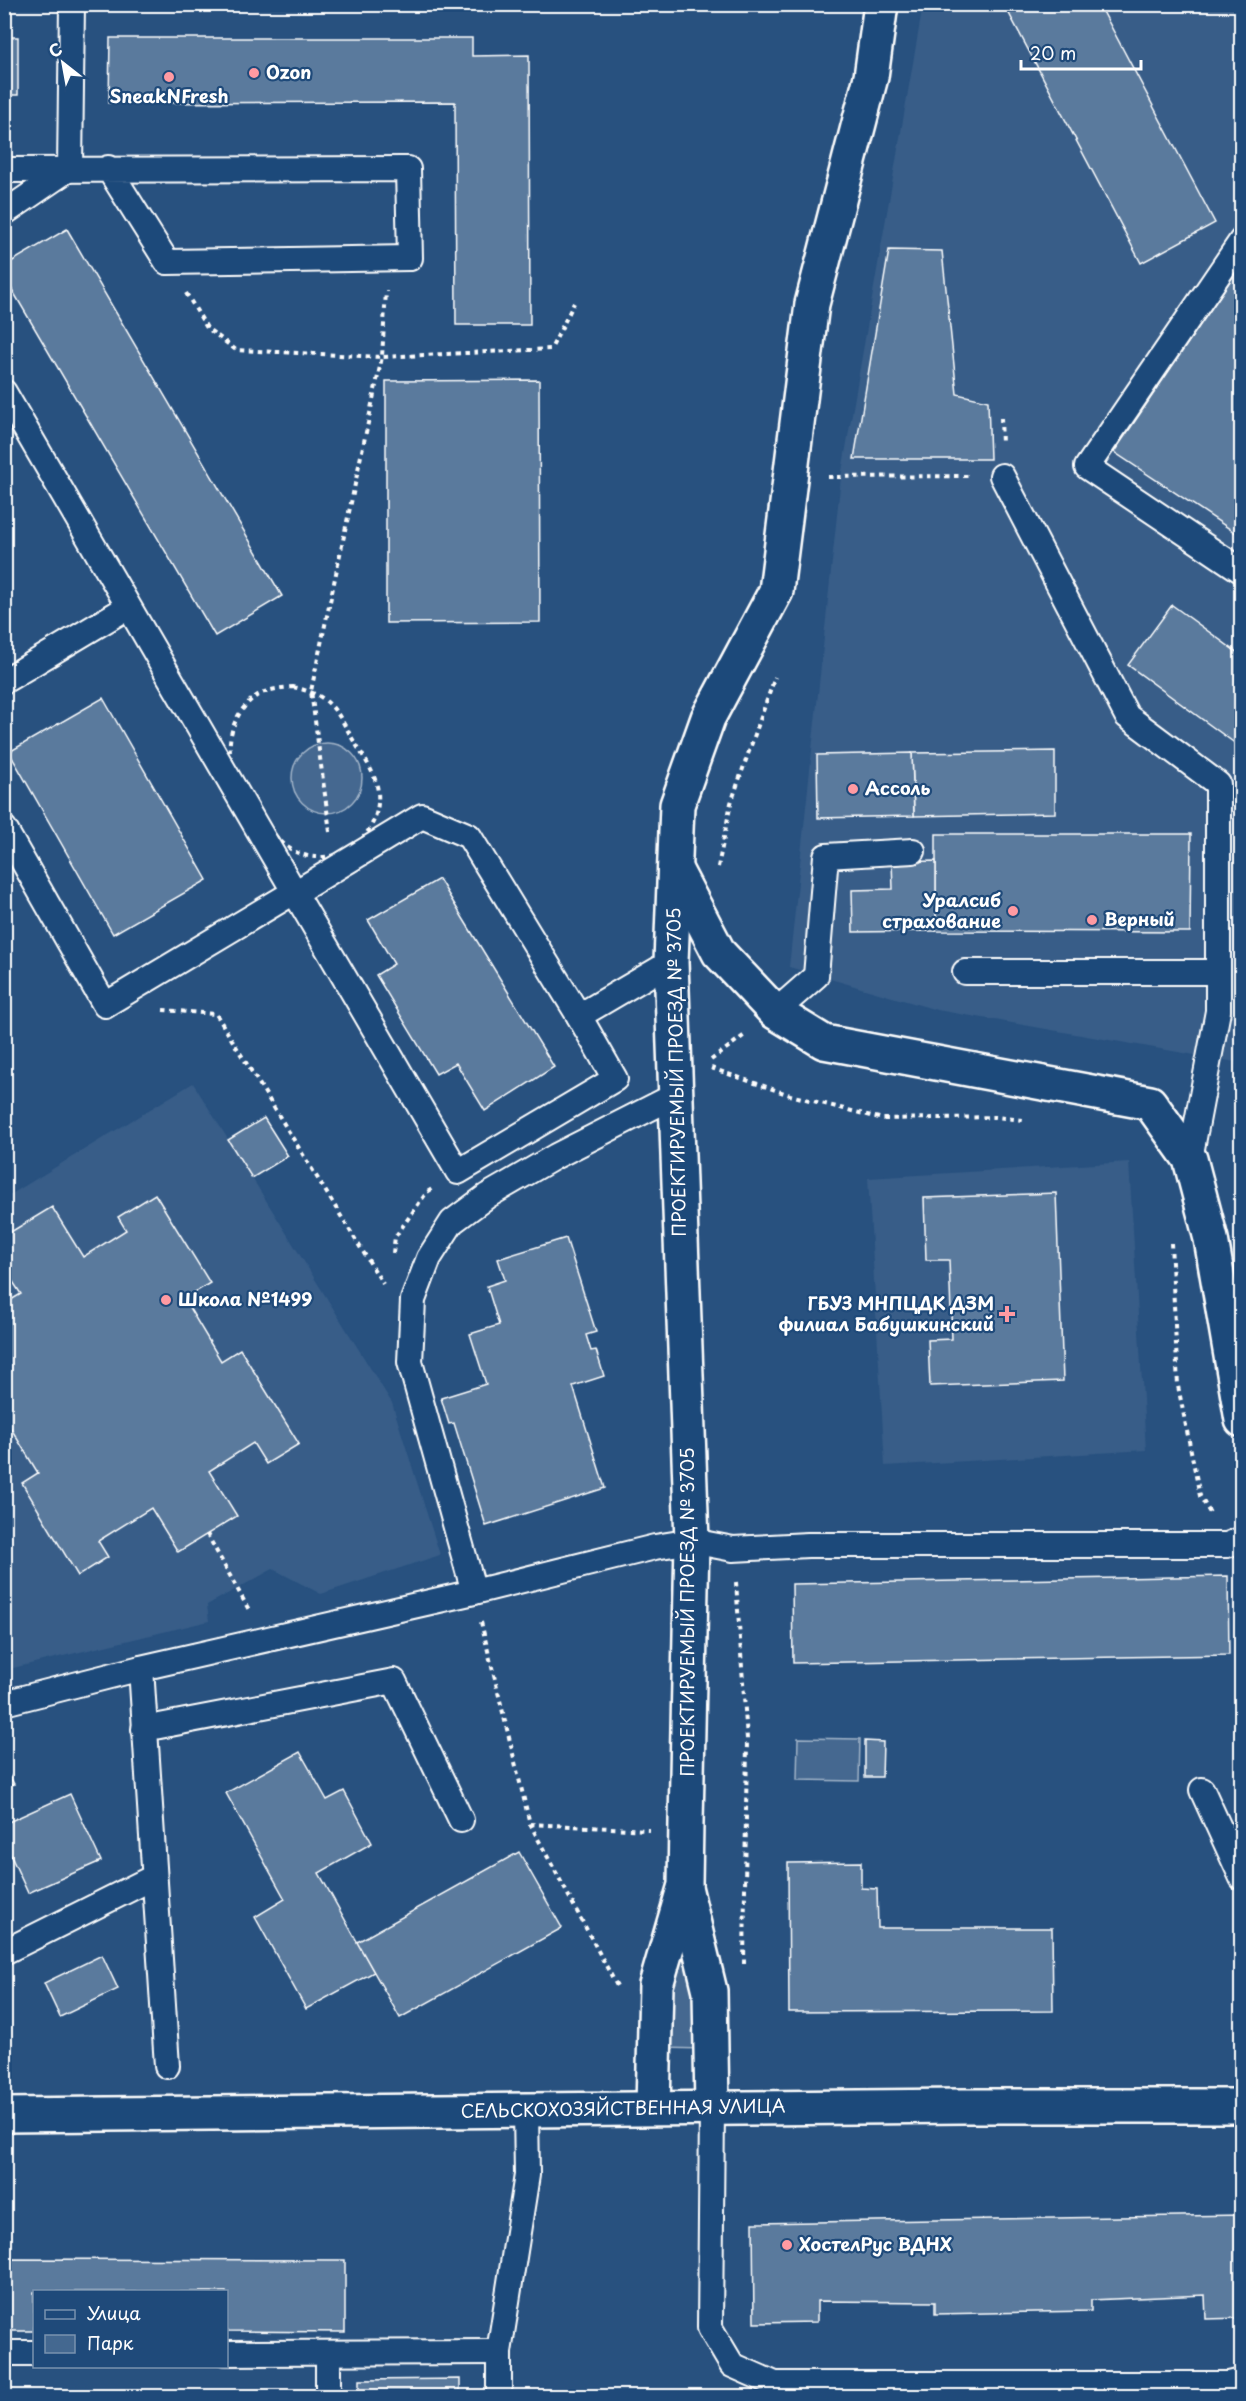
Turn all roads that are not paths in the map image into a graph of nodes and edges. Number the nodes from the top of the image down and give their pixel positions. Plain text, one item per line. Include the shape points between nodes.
1 (72, 4) edge
2 (881, 4) edge
3 (70, 168) junction
4 (108, 168) junction
5 (4, 170) edge
6 (4, 213) edge
7 (1242, 240) edge
8 (4, 392) edge
9 (1002, 476) road end
10 (1242, 571) edge
11 (128, 607) junction
12 (4, 681) edge
13 (4, 828) edge
14 (913, 851) dead end
15 (674, 867) junction
16 (294, 893) junction
17 (672, 962) junction
18 (965, 972) dead end
19 (1218, 972) junction
20 (776, 1012) junction
21 (579, 1016) junction
22 (676, 1095) junction
23 (1190, 1159) junction
24 (1242, 1420) edge
25 (692, 1541) junction
26 (1234, 1542) edge
27 (474, 1592) junction
28 (141, 1668) junction
29 (4, 1703) edge
30 (144, 1729) junction
31 (1202, 1790) dead end
32 (461, 1820) dead end
33 (154, 1877) junction
34 (1242, 1878) edge
35 (685, 1885) junction
36 (4, 1952) edge
37 (167, 2066) dead end
38 (1242, 2106) edge
39 (653, 2108) junction
40 (712, 2108) junction
41 (526, 2110) junction
42 (4, 2115) edge
43 (500, 2352) junction
44 (4, 2353) edge
45 (33, 2353) edge
46 (228, 2353) edge
47 (328, 2353) junction
48 (1242, 2381) edge
49 (1142, 2390) edge
50 (907, 2391) edge
51 (328, 2397) edge
52 (500, 2397) edge

1 - 3 lane
2 - 15 street, ПРОЕКТИРУЕМЫЙ ПРОЕЗД № 3705 via 871,78 812,304 776,591 708,718 677,805
3 - 4 lane
3 - 5 lane
3 - 6 lane
4 - 4 lane via 167,262 410,258 408,170
7 - 10 lane via 1087,467
8 - 11 lane
9 - 19 lane via 1127,716 1218,784
11 - 12 lane
11 - 16 lane
13 - 16 lane via 105,1005
14 - 20 lane via 826,856 816,976
15 - 17 street, ПРОЕКТИРУЕМЫЙ ПРОЕЗД № 3705
15 - 20 street via 719,953
16 - 21 lane via 422,816 469,836
16 - 21 lane via 458,1172 615,1079
17 - 21 lane
17 - 22 street, ПРОЕКТИРУЕМЫЙ ПРОЕЗД № 3705
18 - 19 lane
19 - 23 lane via 1218,1011
20 - 23 street via 824,1042 1150,1103
22 - 25 street, ПРОЕКТИРУЕМЫЙ ПРОЕЗД № 3705
22 - 27 lane via 487,1196 452,1222 429,1258 413,1300 410,1362
23 - 24 street via 1211,1239
25 - 26 lane via 734,1549
25 - 27 lane
25 - 35 street, ПРОЕКТИРУЕМЫЙ ПРОЕЗД № 3705
27 - 28 lane
28 - 29 lane
28 - 30 lane
30 - 32 lane via 394,1681
30 - 33 lane
31 - 34 lane
33 - 36 lane
33 - 37 lane
35 - 39 street, ПРОЕКТИРУЕМЫЙ ПРОЕЗД № 3705 via 656,1985
35 - 40 street, ПРОЕКТИРУЕМЫЙ ПРОЕЗД № 3705 via 710,1990
38 - 40 street, СЕЛЬСКОХОЗЯЙСТВЕННАЯ УЛИЦА
39 - 40 street, СЕЛЬСКОХОЗЯЙСТВЕННАЯ УЛИЦА
39 - 41 street, СЕЛЬСКОХОЗЯЙСТВЕННАЯ УЛИЦА
40 - 50 lane via 710,2328 732,2365 775,2384
41 - 42 street, СЕЛЬСКОХОЗЯЙСТВЕННАЯ УЛИЦА
41 - 43 lane via 527,2175
43 - 47 lane
43 - 52 lane
44 - 45 lane
46 - 47 lane
47 - 51 lane
48 - 49 lane
49 - 50 lane

